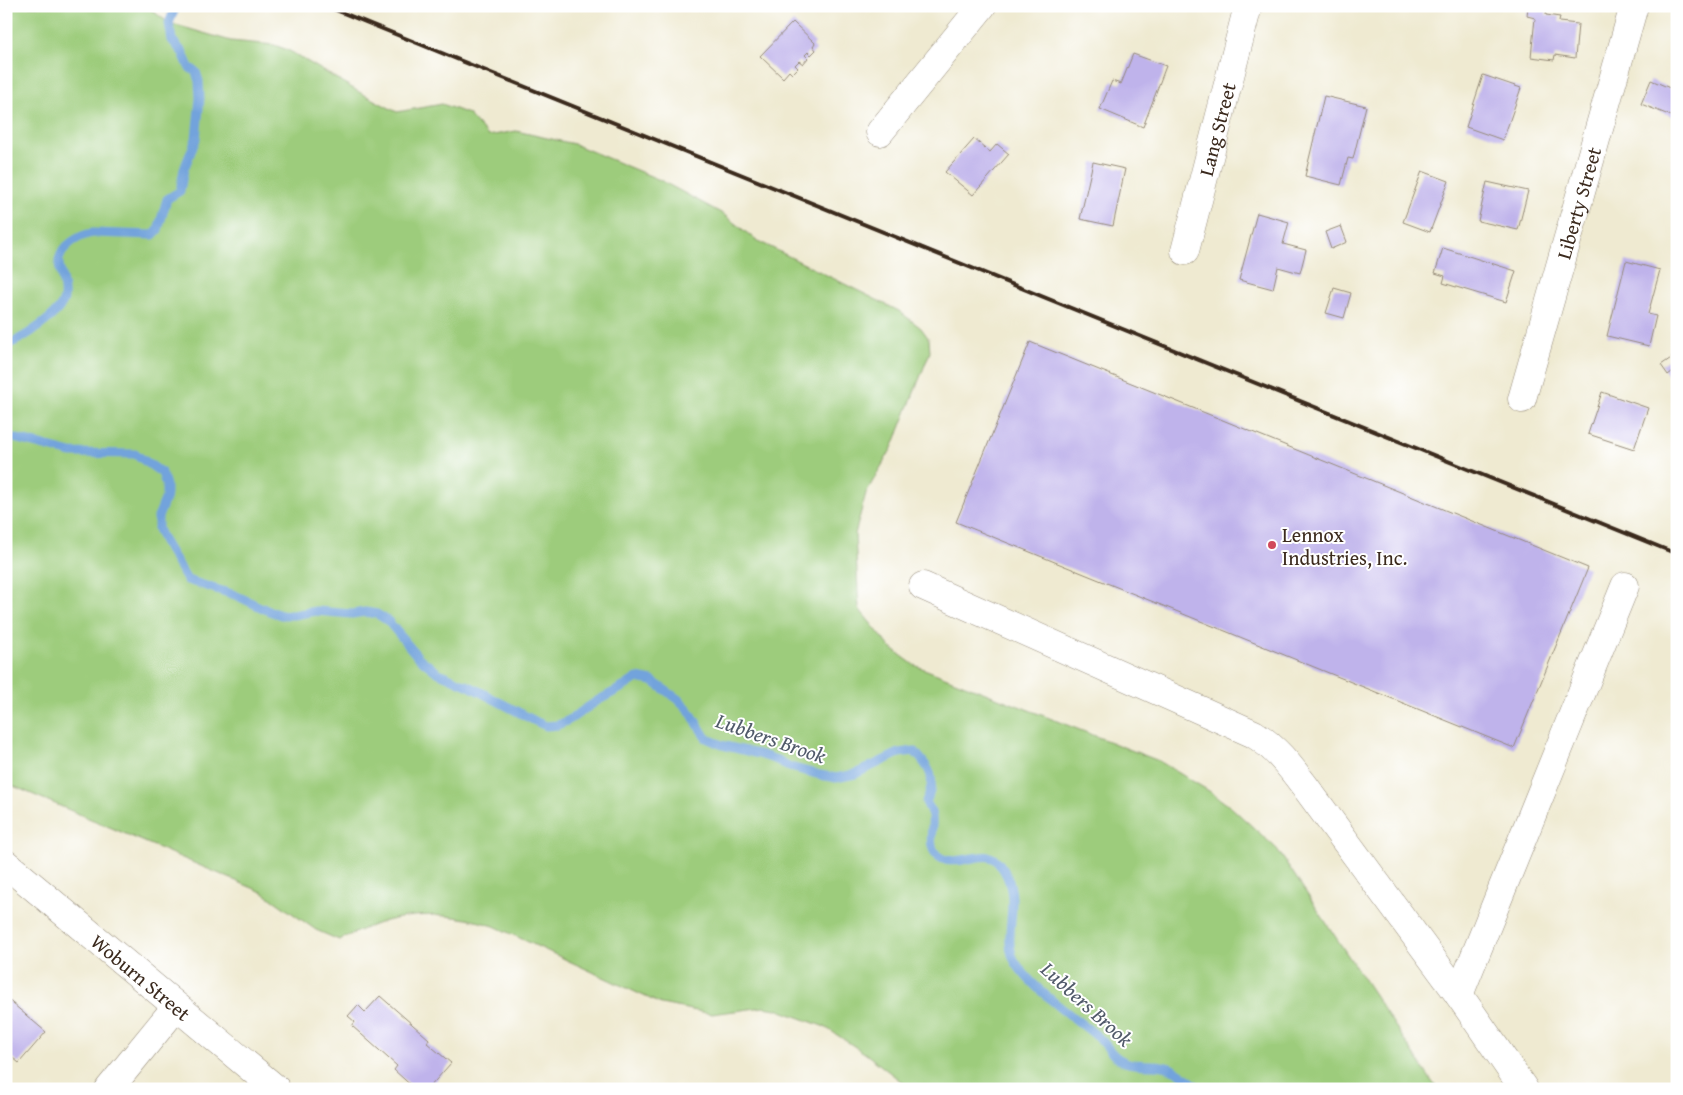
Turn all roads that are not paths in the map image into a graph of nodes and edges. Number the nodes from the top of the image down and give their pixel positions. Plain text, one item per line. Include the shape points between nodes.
1 (982, 6) edge
2 (1248, 6) edge
3 (1634, 6) edge
4 (880, 132) dead end
5 (1185, 251) dead end
6 (1522, 399) dead end
7 (923, 586) dead end
8 (1625, 586) dead end
9 (6, 864) edge
10 (1459, 996) junction
11 (176, 1007) junction
12 (109, 1089) edge
13 (276, 1089) edge
14 (1524, 1089) edge

1 - 4 street
2 - 5 street, Lang Street
3 - 6 street, Liberty Street
7 - 10 street via 1269,743 1284,758
8 - 10 street
9 - 11 street, Woburn Street
10 - 14 street
11 - 12 street
11 - 13 street, Woburn Street

